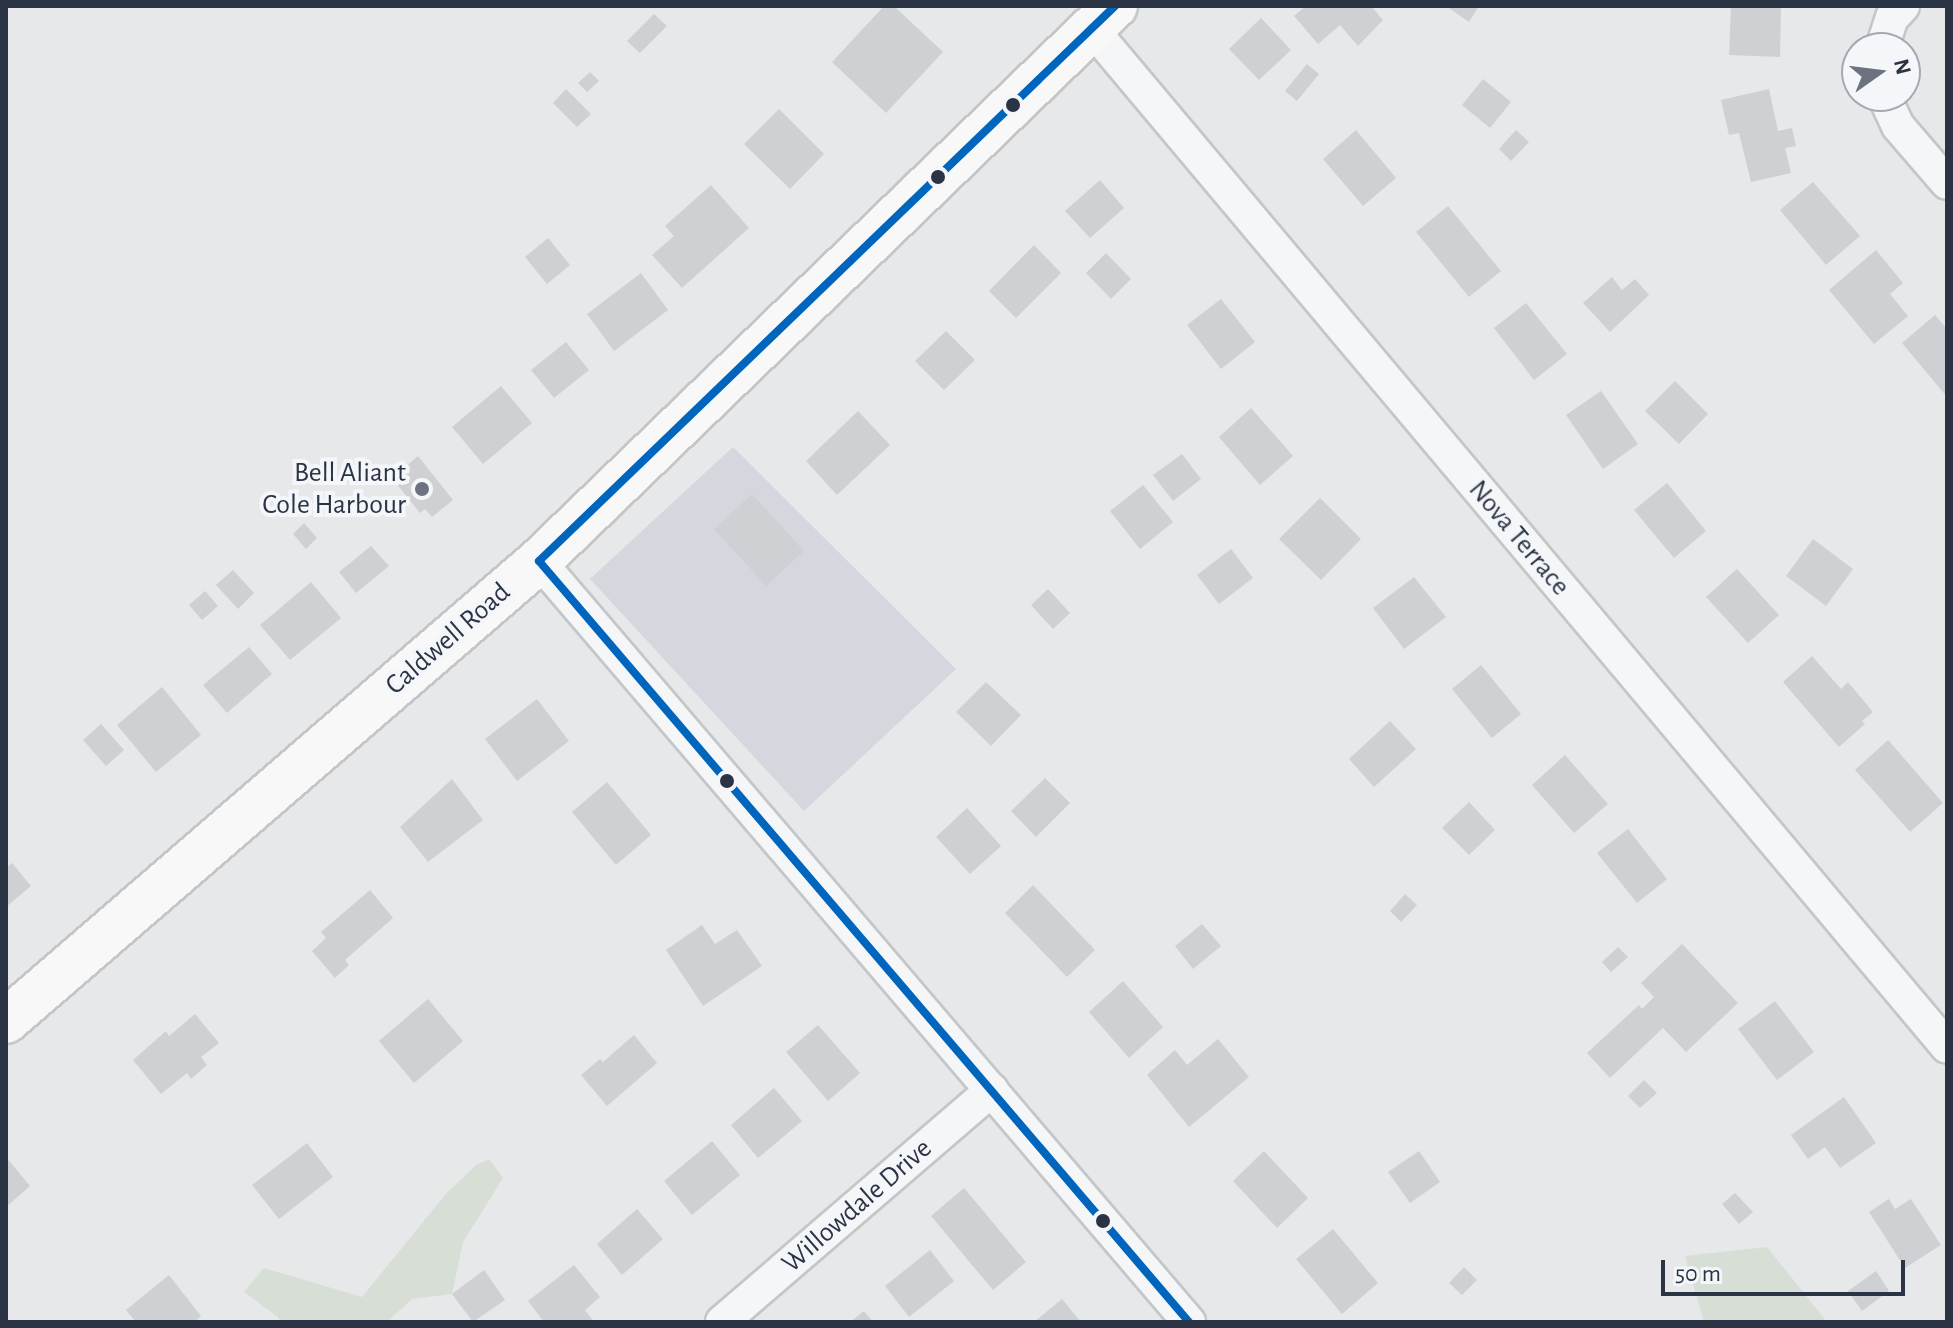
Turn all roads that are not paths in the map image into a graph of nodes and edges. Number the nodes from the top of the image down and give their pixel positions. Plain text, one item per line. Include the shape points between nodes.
1 (1903, 6) edge
2 (1103, 17) edge
3 (1887, 32) edge
4 (1891, 112) edge
5 (1947, 183) edge
6 (539, 561) junction
7 (6, 1021) edge
8 (1947, 1047) edge
9 (992, 1090) junction
10 (722, 1322) edge
11 (1189, 1322) edge

1 - 3 street
2 - 6 street, Caldwell Road
2 - 8 street, Nova Terrace
4 - 5 street
6 - 7 street, Caldwell Road
6 - 9 street
9 - 10 street, Willowdale Drive
9 - 11 street

